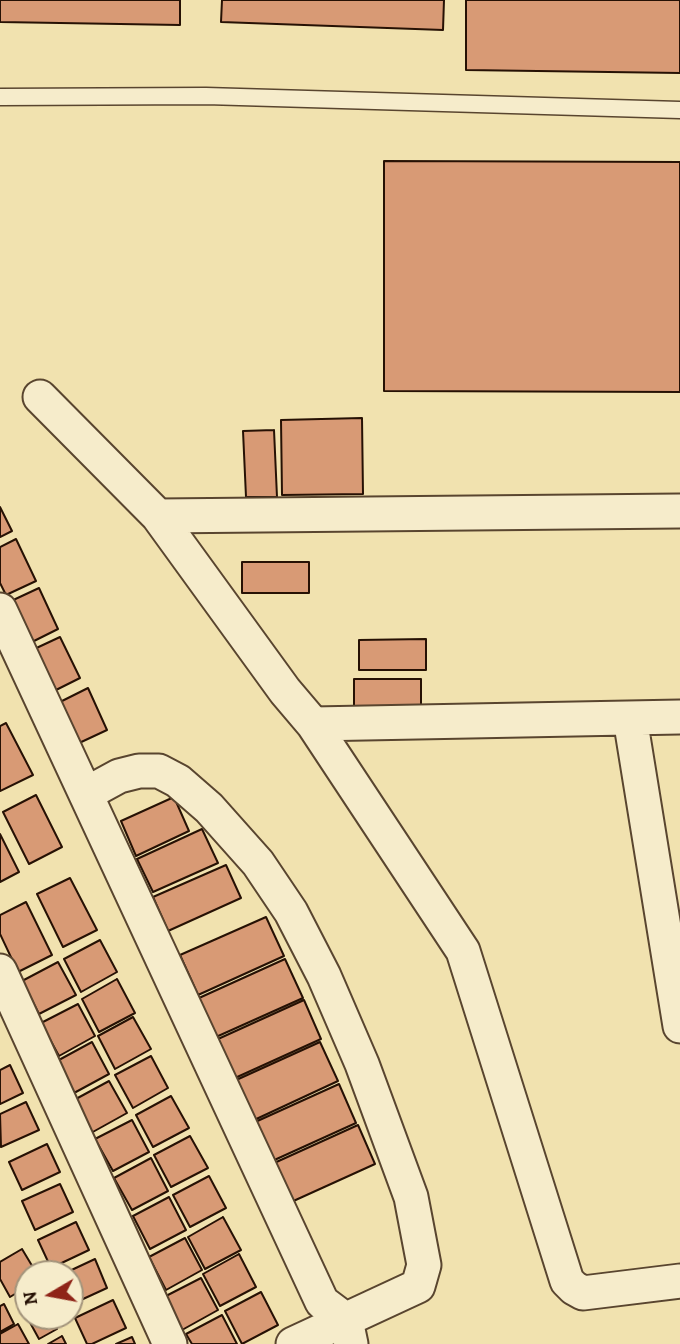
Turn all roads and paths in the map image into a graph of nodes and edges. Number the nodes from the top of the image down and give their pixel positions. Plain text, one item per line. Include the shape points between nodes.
1 (0, 97) edge
2 (680, 110) edge
3 (40, 397) dead end
4 (680, 511) edge
5 (158, 516) junction
6 (0, 610) edge
7 (680, 717) edge
8 (630, 718) junction
9 (313, 724) junction
10 (86, 794) junction
11 (0, 971) edge
12 (680, 1026) edge
13 (680, 1280) edge
14 (325, 1331) edge
15 (170, 1344) edge

1 - 2 lane via 206,96
3 - 5 street
4 - 5 street
5 - 9 street
6 - 10 street
7 - 8 street
8 - 9 street
8 - 12 street
9 - 13 street via 463,951 567,1281 583,1293
10 - 14 street
10 - 14 street via 139,771 159,771 178,781 258,863 291,912 324,976 411,1197 424,1265 418,1286
11 - 15 street

